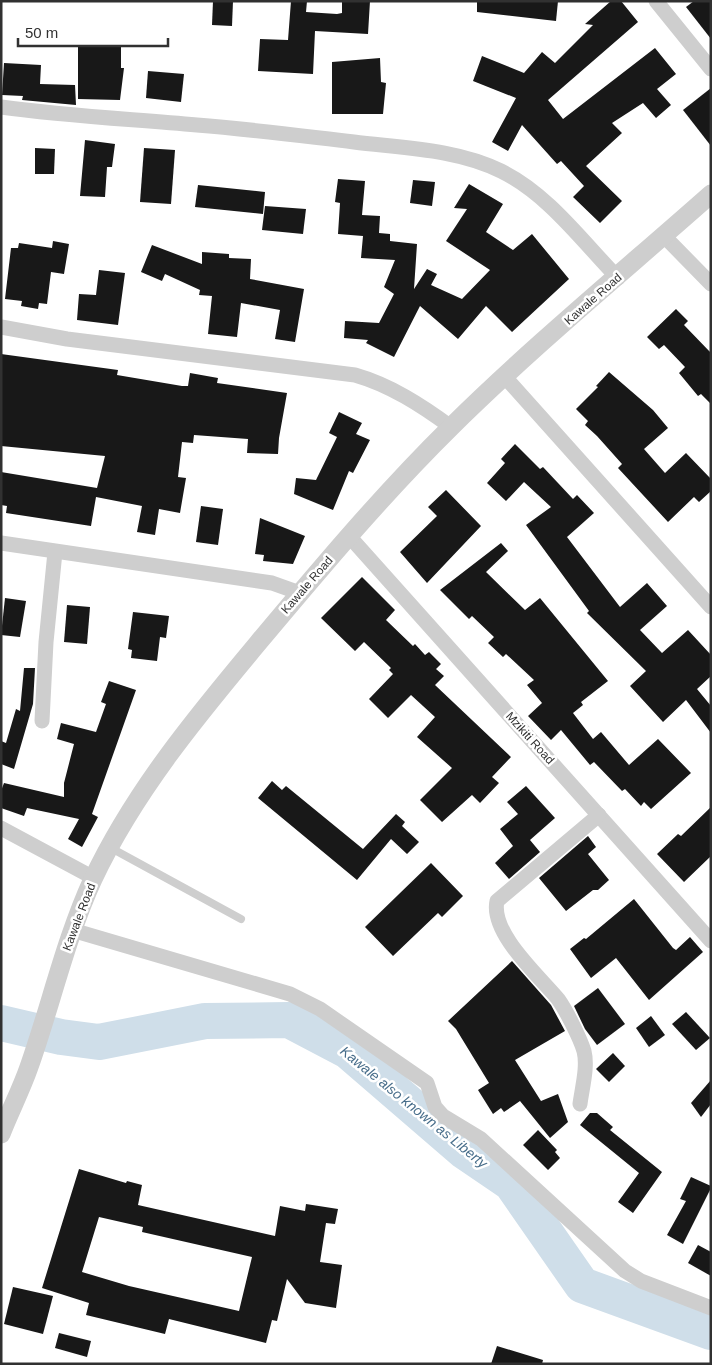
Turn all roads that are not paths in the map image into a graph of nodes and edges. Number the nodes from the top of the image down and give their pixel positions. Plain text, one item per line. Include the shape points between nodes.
1 (656, 1) edge
2 (711, 69) edge
3 (1, 107) edge
4 (711, 194) edge
5 (664, 236) junction
6 (618, 278) junction
7 (711, 284) edge
8 (1, 327) edge
9 (504, 377) junction
10 (451, 426) junction
11 (349, 536) junction
12 (1, 543) edge
13 (55, 552) junction
14 (300, 592) junction
15 (711, 607) edge
16 (42, 721) dead end
17 (599, 815) junction
18 (1, 828) edge
19 (111, 848) junction
20 (94, 878) junction
21 (242, 919) dead end
22 (72, 930) junction
23 (711, 941) edge
24 (580, 1104) dead end
25 (1, 1134) edge
26 (711, 1308) edge

1 - 2 street
3 - 6 street via 328,139 447,154 479,162 502,172 548,205
4 - 5 street, Kawale Road
5 - 6 street, Kawale Road
5 - 7 street
6 - 9 street, Kawale Road
8 - 10 street via 355,375 393,390
9 - 10 street, Kawale Road
9 - 15 street
10 - 11 street, Kawale Road
11 - 14 street, Kawale Road
11 - 17 street, Mzikiti Road
12 - 13 street
13 - 14 street via 272,583
13 - 16 street
14 - 19 street, Kawale Road via 220,688 166,760 128,815
17 - 23 street, Mzikiti Road
17 - 24 street via 497,901 495,910 510,944 560,1001 583,1049
18 - 20 street
19 - 20 street, Kawale Road
19 - 21 lane
20 - 22 street, Kawale Road
22 - 25 street, Kawale Road via 30,1066
22 - 26 street via 290,994 320,1009 427,1083 435,1107 443,1116 481,1139 625,1271 641,1281

